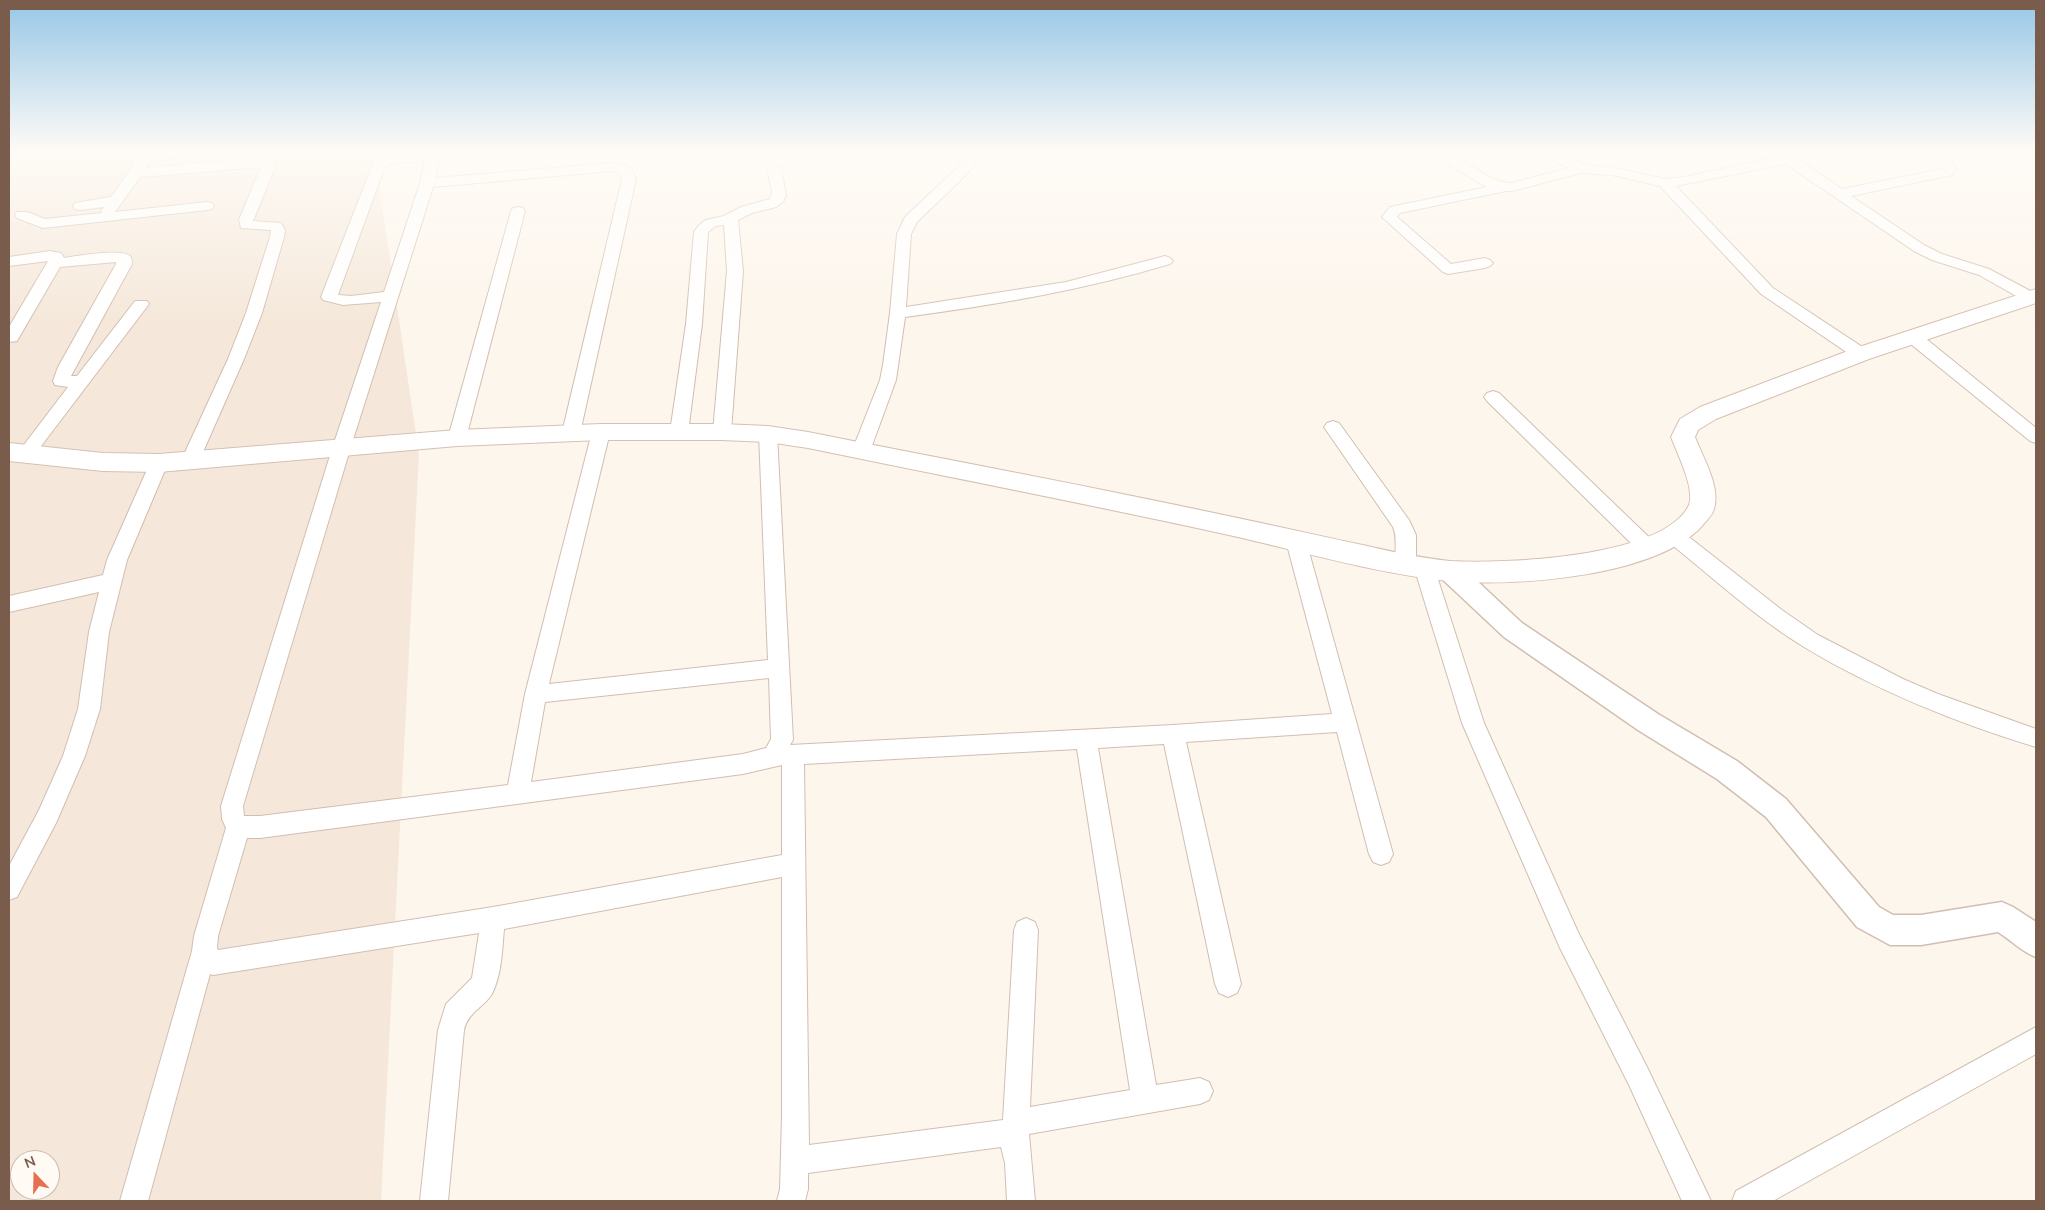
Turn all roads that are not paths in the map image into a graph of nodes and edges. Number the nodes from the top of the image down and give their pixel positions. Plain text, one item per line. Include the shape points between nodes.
1 (65, 208) edge
2 (110, 208) edge
3 (182, 208) edge
4 (251, 208) edge
5 (362, 208) edge
6 (419, 208) edge
7 (622, 208) edge
8 (749, 208) edge
9 (922, 208) edge
10 (1402, 208) edge
11 (1689, 208) edge
12 (1860, 208) edge
13 (518, 211) dead end
14 (15, 216) edge
15 (105, 216) junction
16 (731, 218) junction
17 (1165, 260) dead end
18 (9, 261) edge
19 (1485, 262) dead end
20 (55, 263) junction
21 (391, 296) junction
22 (2033, 297) edge
23 (141, 304) dead end
24 (898, 313) junction
25 (11, 337) dead end
26 (1912, 337) junction
27 (1861, 354) junction
28 (81, 382) junction
29 (1493, 397) dead end
30 (1333, 427) dead end
31 (601, 432) junction
32 (679, 432) junction
33 (722, 432) junction
34 (571, 434) junction
35 (768, 434) junction
36 (2036, 437) edge
37 (457, 438) junction
38 (342, 446) junction
39 (861, 452) junction
40 (17, 453) edge
41 (190, 461) junction
42 (159, 463) junction
43 (1673, 535) junction
44 (1296, 540) junction
45 (1647, 548) junction
46 (1427, 568) junction
47 (112, 581) junction
48 (9, 604) edge
49 (778, 668) junction
50 (536, 694) junction
51 (1345, 722) junction
52 (1173, 734) junction
53 (2036, 738) edge
54 (1086, 739) junction
55 (783, 756) junction
56 (518, 792) junction
57 (238, 828) junction
58 (1381, 854) dead end
59 (794, 864) junction
60 (9, 889) edge
61 (493, 919) junction
62 (1026, 930) dead end
63 (2036, 942) edge
64 (204, 951) junction
65 (1228, 984) dead end
66 (2036, 1040) edge
67 (1200, 1091) dead end
68 (1145, 1101) junction
69 (1016, 1133) junction
70 (795, 1161) junction
71 (134, 1201) edge
72 (434, 1201) edge
73 (791, 1201) edge
74 (1021, 1201) edge
75 (1698, 1201) edge
76 (1746, 1201) edge

1 - 14 street
2 - 15 street
3 - 15 street
4 - 41 street via 246,225 276,226 277,238 254,313
5 - 21 street via 329,297 348,300
6 - 21 street
7 - 34 street
8 - 16 street
9 - 24 street via 910,220 904,234
10 - 19 street via 1389,216 1448,269
11 - 27 street via 1767,291
12 - 22 street via 1919,248 1984,272
13 - 37 street
14 - 15 street via 43,224
16 - 32 street via 705,226 701,232 694,324
16 - 33 street via 735,271
17 - 24 street via 1101,279 1038,292
18 - 20 street via 56,256
20 - 25 street
20 - 28 street via 124,259 60,381
21 - 38 street
22 - 26 main road
23 - 28 street
24 - 39 street via 888,380
26 - 27 main road
26 - 36 street
27 - 43 main road via 1708,413 1688,425 1683,437 1704,493 1701,510
28 - 40 street
29 - 45 street
30 - 46 street via 1402,524
31 - 32 main road
31 - 34 main road
31 - 50 street
32 - 33 main road
33 - 35 main road
34 - 37 main road
35 - 39 main road
35 - 49 street
37 - 38 main road
38 - 41 main road
38 - 57 street via 232,806
39 - 44 main road
40 - 42 main road via 103,462
41 - 42 main road
42 - 47 street via 117,560
43 - 45 main road
43 - 53 street via 1811,641 1930,700
44 - 46 main road
44 - 51 street
45 - 46 main road via 1617,558 1507,572
46 - 63 street via 1648,722 1727,770 1769,803 1868,917 1890,930 1921,930 2002,918
46 - 75 street via 1484,750 1568,940
47 - 48 street
47 - 60 street via 99,632 89,709 74,756 48,816
49 - 50 street
49 - 55 street
50 - 56 street
51 - 52 street
51 - 58 street
52 - 54 street
52 - 65 street
54 - 55 street
54 - 68 street
55 - 56 street via 743,764
55 - 59 street
56 - 57 street
57 - 64 street
59 - 61 street
59 - 70 street
61 - 64 street via 213,963
61 - 72 street via 487,972 482,986 455,1013 451,1030
62 - 69 street
64 - 71 street
66 - 76 street
67 - 68 street
68 - 69 street
69 - 70 street via 990,1133
69 - 74 street
70 - 73 street

